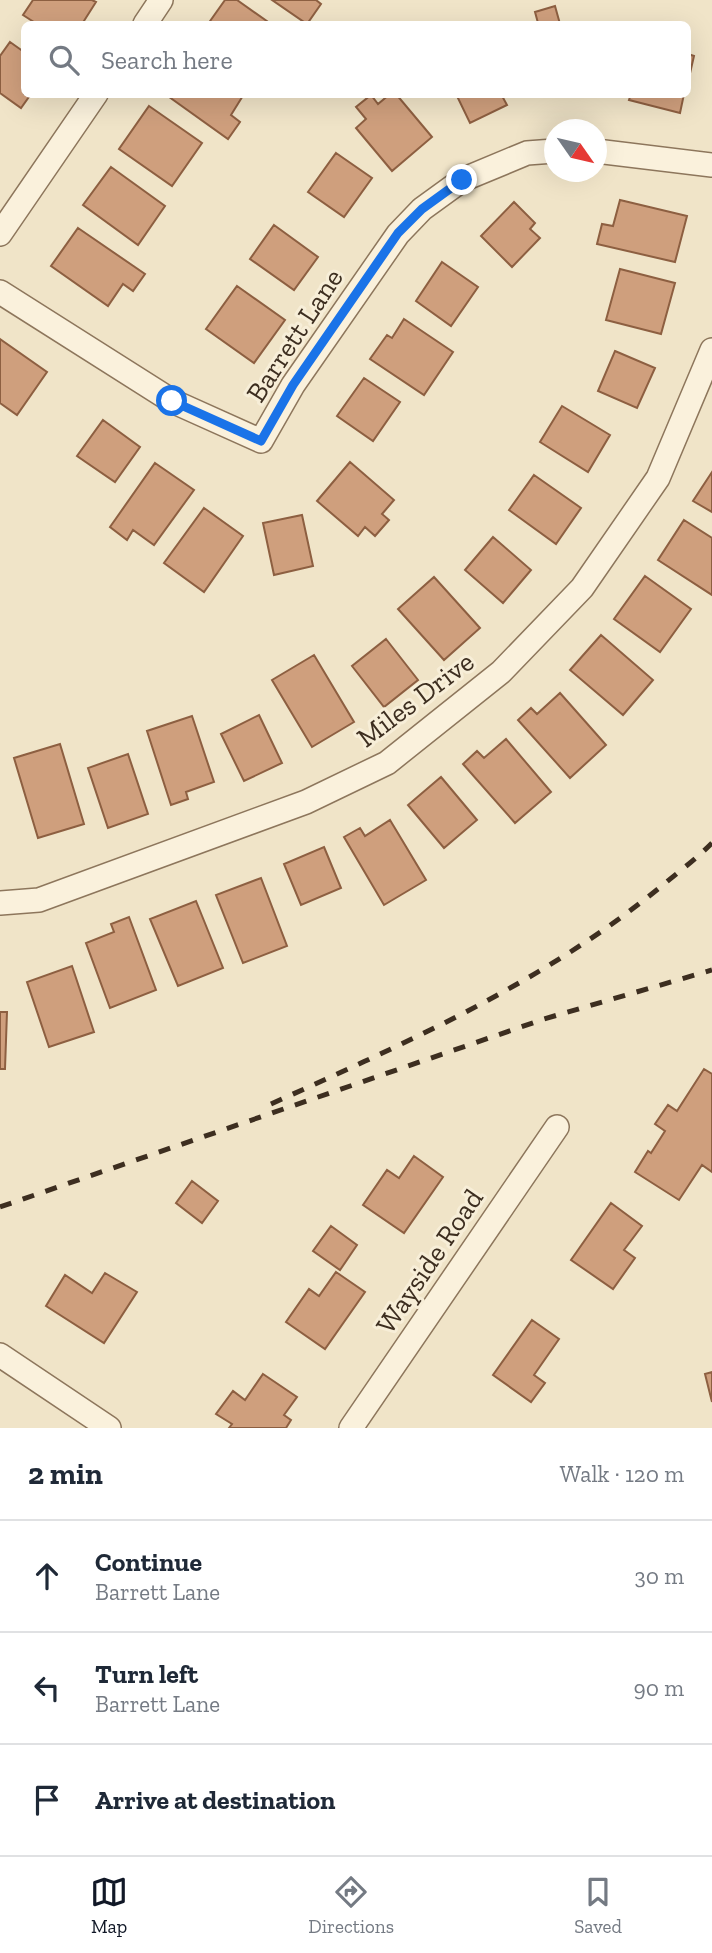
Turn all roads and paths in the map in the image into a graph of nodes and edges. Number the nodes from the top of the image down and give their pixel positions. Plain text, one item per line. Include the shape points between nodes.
1 (162, 0) edge
2 (147, 21) edge
3 (93, 98) edge
4 (544, 152) edge
5 (607, 152) edge
6 (712, 165) edge
7 (0, 234) edge
8 (0, 292) edge
9 (712, 350) edge
10 (0, 904) edge
11 (557, 1128) dead end
12 (0, 1355) edge
13 (109, 1428) edge
14 (351, 1428) edge

1 - 2 street
3 - 7 street
4 - 8 street, Barrett Lane via 527,153 462,180 398,233 293,385 261,441 172,401
5 - 6 street
9 - 10 street, Miles Drive via 658,478 582,588 501,672 387,763 306,803 39,900
11 - 14 street, Wayside Road
12 - 13 street

